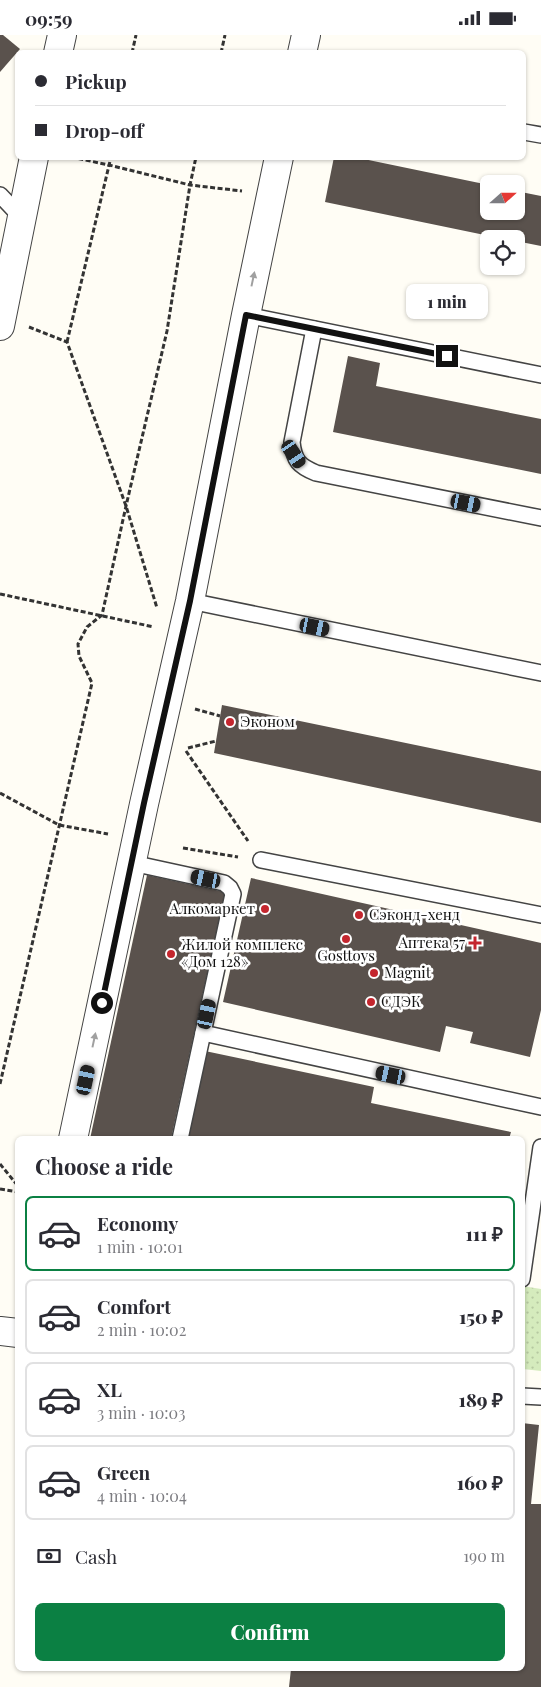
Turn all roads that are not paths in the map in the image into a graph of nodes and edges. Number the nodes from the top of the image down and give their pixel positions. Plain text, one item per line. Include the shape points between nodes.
1 (62, 35) edge
2 (306, 35) edge
3 (59, 50) edge
4 (303, 50) edge
5 (526, 131) edge
6 (541, 135) edge
7 (33, 160) edge
8 (278, 160) edge
9 (0, 195) edge
10 (21, 217) junction
11 (5, 277) edge
12 (246, 315) junction
13 (1, 321) edge
14 (314, 329) junction
15 (541, 375) edge
16 (541, 518) edge
17 (190, 601) junction
18 (541, 673) edge
19 (134, 852) junction
20 (261, 860) road end
21 (541, 915) edge
22 (203, 1033) junction
23 (541, 1107) edge
24 (74, 1136) edge
25 (181, 1136) edge
26 (541, 1147) edge
27 (525, 1258) edge
28 (0, 1331) edge
29 (15, 1333) edge
30 (525, 1396) edge
31 (541, 1397) edge

1 - 3 street
2 - 4 street
5 - 6 lane
7 - 10 street
12 -> 8 street
9 - 10 lane
10 - 11 street
11 - 13 street
12 - 14 lane
12 - 17 street
14 - 15 lane
14 - 16 lane via 292,442 294,454 302,467 316,473
17 - 18 lane
17 - 19 street
19 - 22 lane via 224,883 232,891
24 -> 19 street
20 - 21 lane
22 - 23 lane
22 - 25 lane
26 - 27 lane
28 - 29 street
30 - 31 lane

